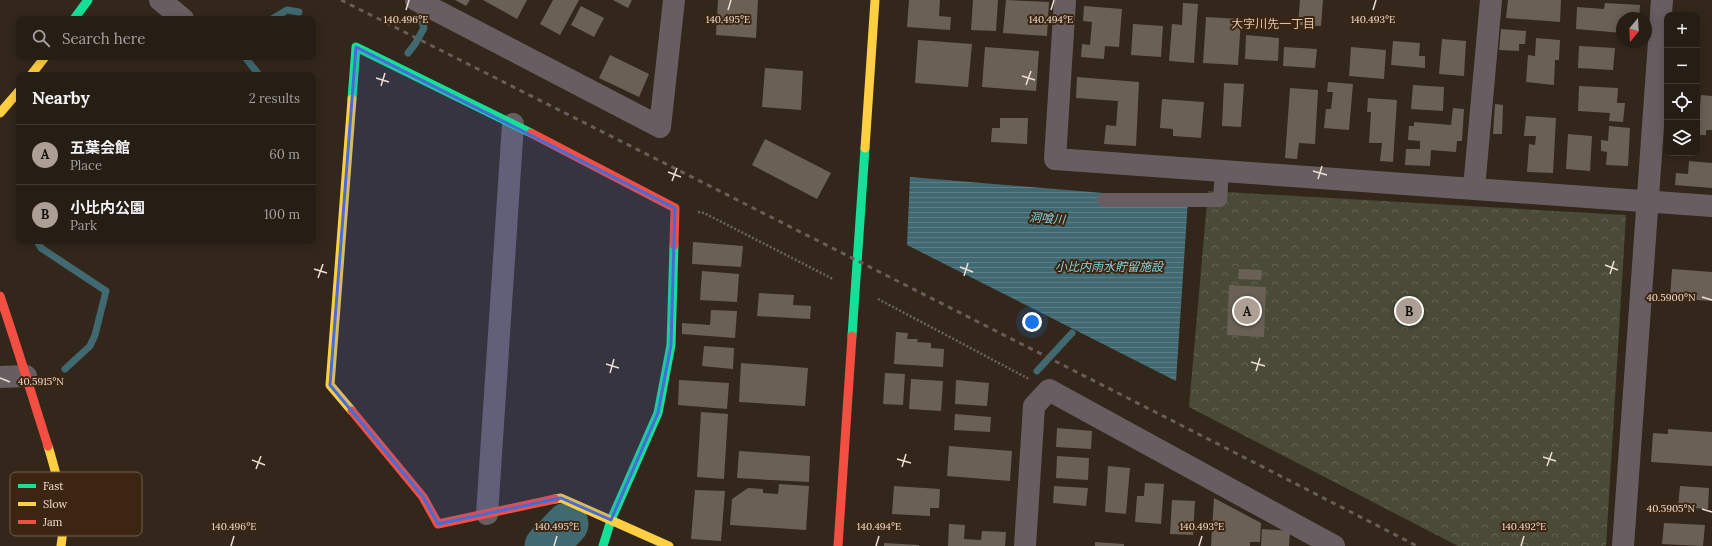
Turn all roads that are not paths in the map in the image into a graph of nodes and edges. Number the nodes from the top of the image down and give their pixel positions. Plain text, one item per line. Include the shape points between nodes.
1 (88, 0) edge
2 (160, 0) edge
3 (416, 0) edge
4 (674, 0) edge
5 (875, 0) edge
6 (1064, 0) edge
7 (1491, 0) edge
8 (1662, 0) edge
9 (76, 16) edge
10 (179, 16) edge
11 (43, 60) edge
12 (33, 72) edge
13 (16, 94) edge
14 (0, 113) edge
15 (513, 124) junction
16 (1222, 171) junction
17 (1474, 188) junction
18 (1104, 200) dead end
19 (1648, 200) junction
20 (1712, 206) edge
21 (0, 296) edge
22 (26, 376) junction
23 (0, 377) edge
24 (55, 472) edge
25 (487, 514) junction
26 (611, 520) junction
27 (64, 536) edge
28 (61, 546) edge
29 (603, 546) edge
30 (668, 546) edge
31 (838, 546) edge
32 (1025, 546) edge
33 (1334, 546) edge
34 (1623, 546) edge

1 - 9 street
2 - 10 street
3 - 4 street via 660,127
5 - 31 street
6 - 16 street via 1055,159
7 - 17 street
8 - 19 street
11 - 12 street
13 - 14 street
15 - 25 street
15 - 25 street via 356,47 330,385 423,497 438,524
15 - 26 street via 675,208 671,345 658,413
16 - 17 street
16 - 18 lane via 1220,200
17 - 19 street
19 - 20 street
19 - 34 street
21 - 22 street
22 - 23 street
22 - 24 street
25 - 26 street via 561,498
26 - 29 street
26 - 30 street
27 - 28 street
32 - 33 street via 1034,406 1049,390

